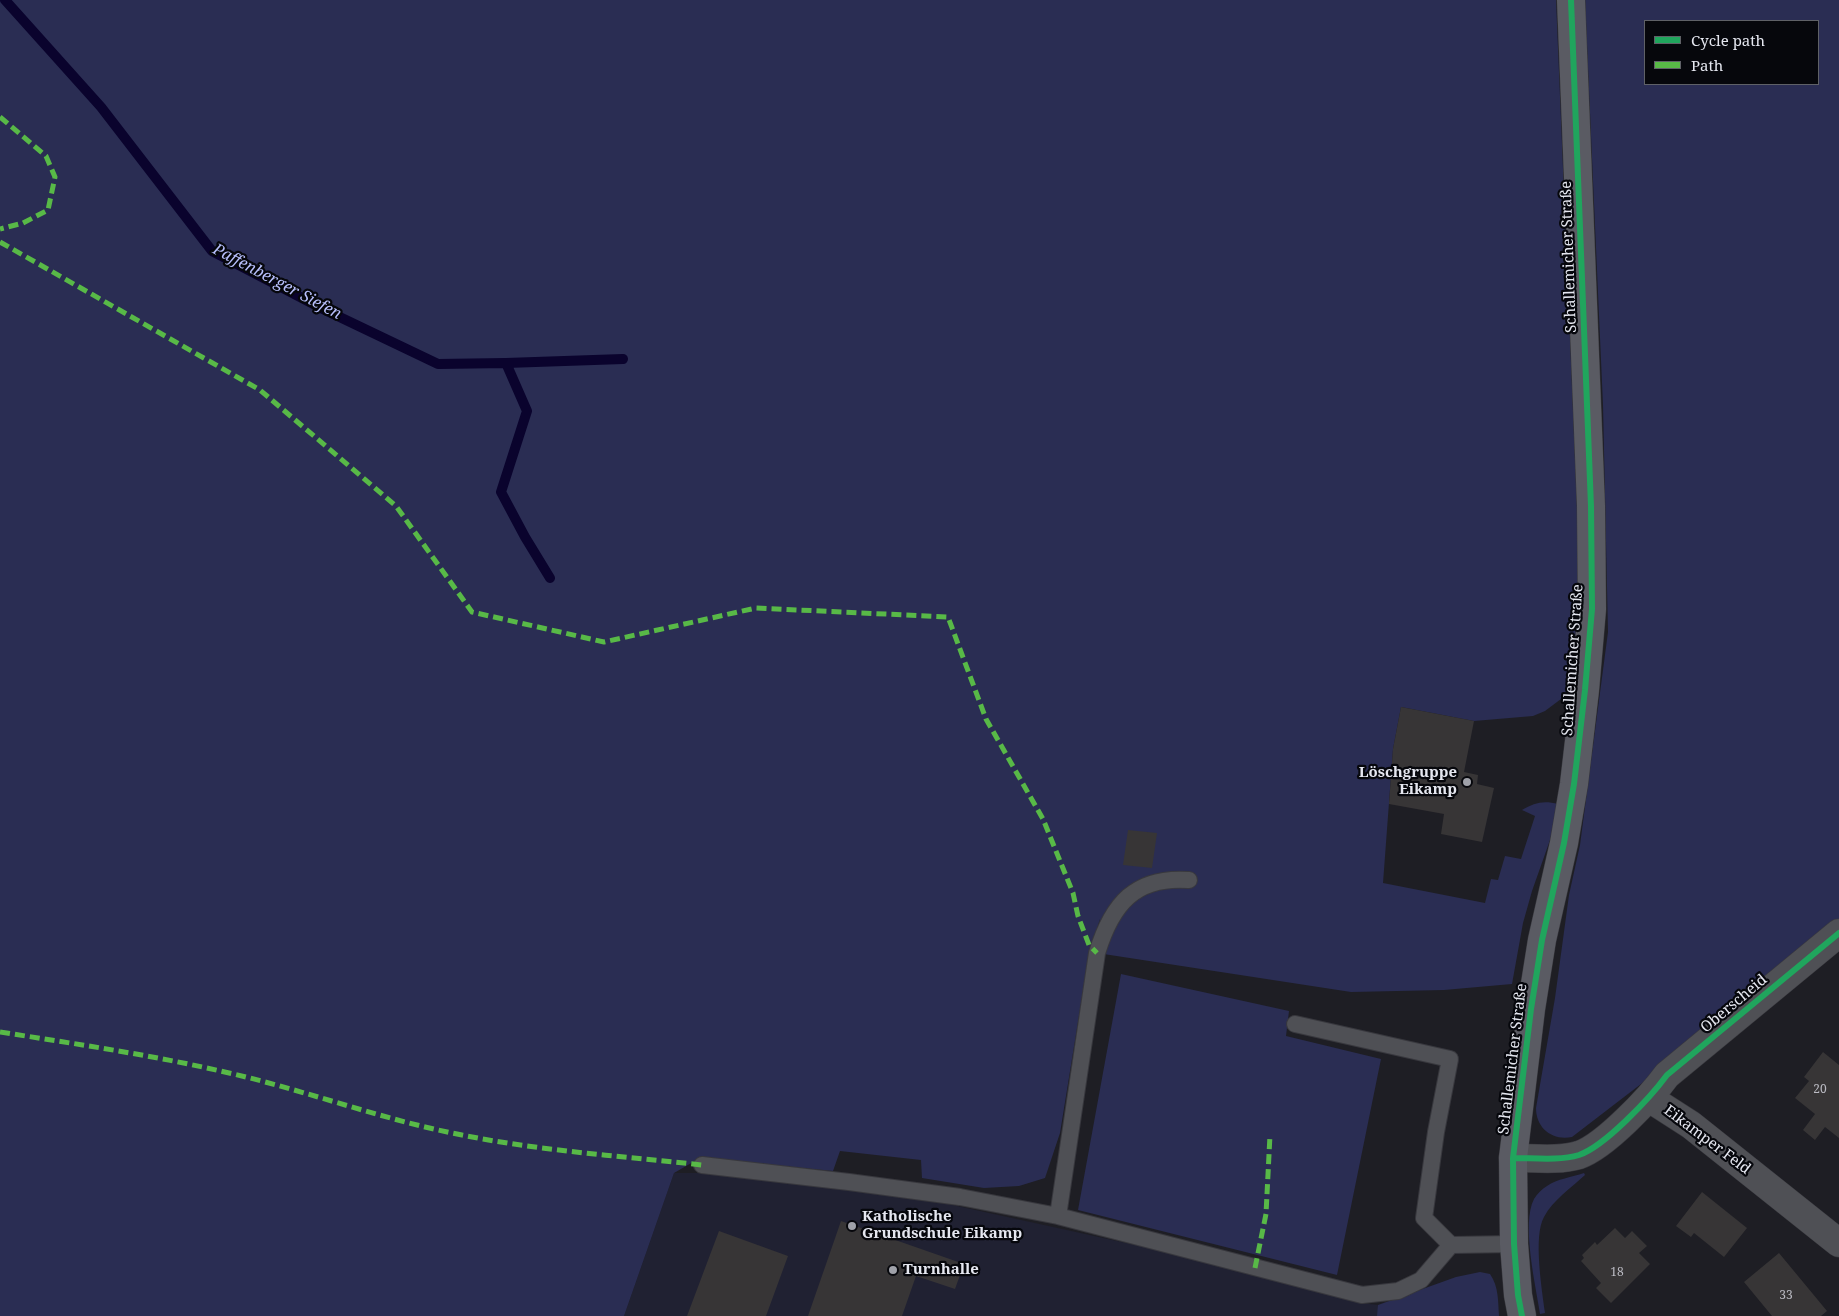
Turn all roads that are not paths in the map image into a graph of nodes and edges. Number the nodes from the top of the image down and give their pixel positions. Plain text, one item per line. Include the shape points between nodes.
1 (1571, 0) edge
2 (1190, 880) dead end
3 (1839, 933) edge
4 (1295, 1024) dead end
5 (1649, 1098) junction
6 (1513, 1158) junction
7 (702, 1165) dead end
8 (1058, 1216) junction
9 (1839, 1243) edge
10 (1514, 1244) junction
11 (1451, 1245) junction
12 (1522, 1316) edge

1 - 6 street, Schallemicher Straße via 1591,506 1592,609 1574,784 1530,1009
2 - 8 lane via 1172,879 1140,888 1118,906 1104,930 1096,952
3 - 5 street, Oberscheid via 1667,1075
4 - 11 lane via 1450,1059 1424,1218
5 - 6 street, Eikamper Feld via 1602,1142 1579,1155 1552,1159
5 - 9 street, Eikamper Feld via 1691,1125
6 - 10 street, Schallemicher Straße
7 - 8 lane via 960,1197
8 - 11 lane via 1362,1295 1398,1291 1421,1280
10 - 11 lane
10 - 12 street, Schallemicher Straße

